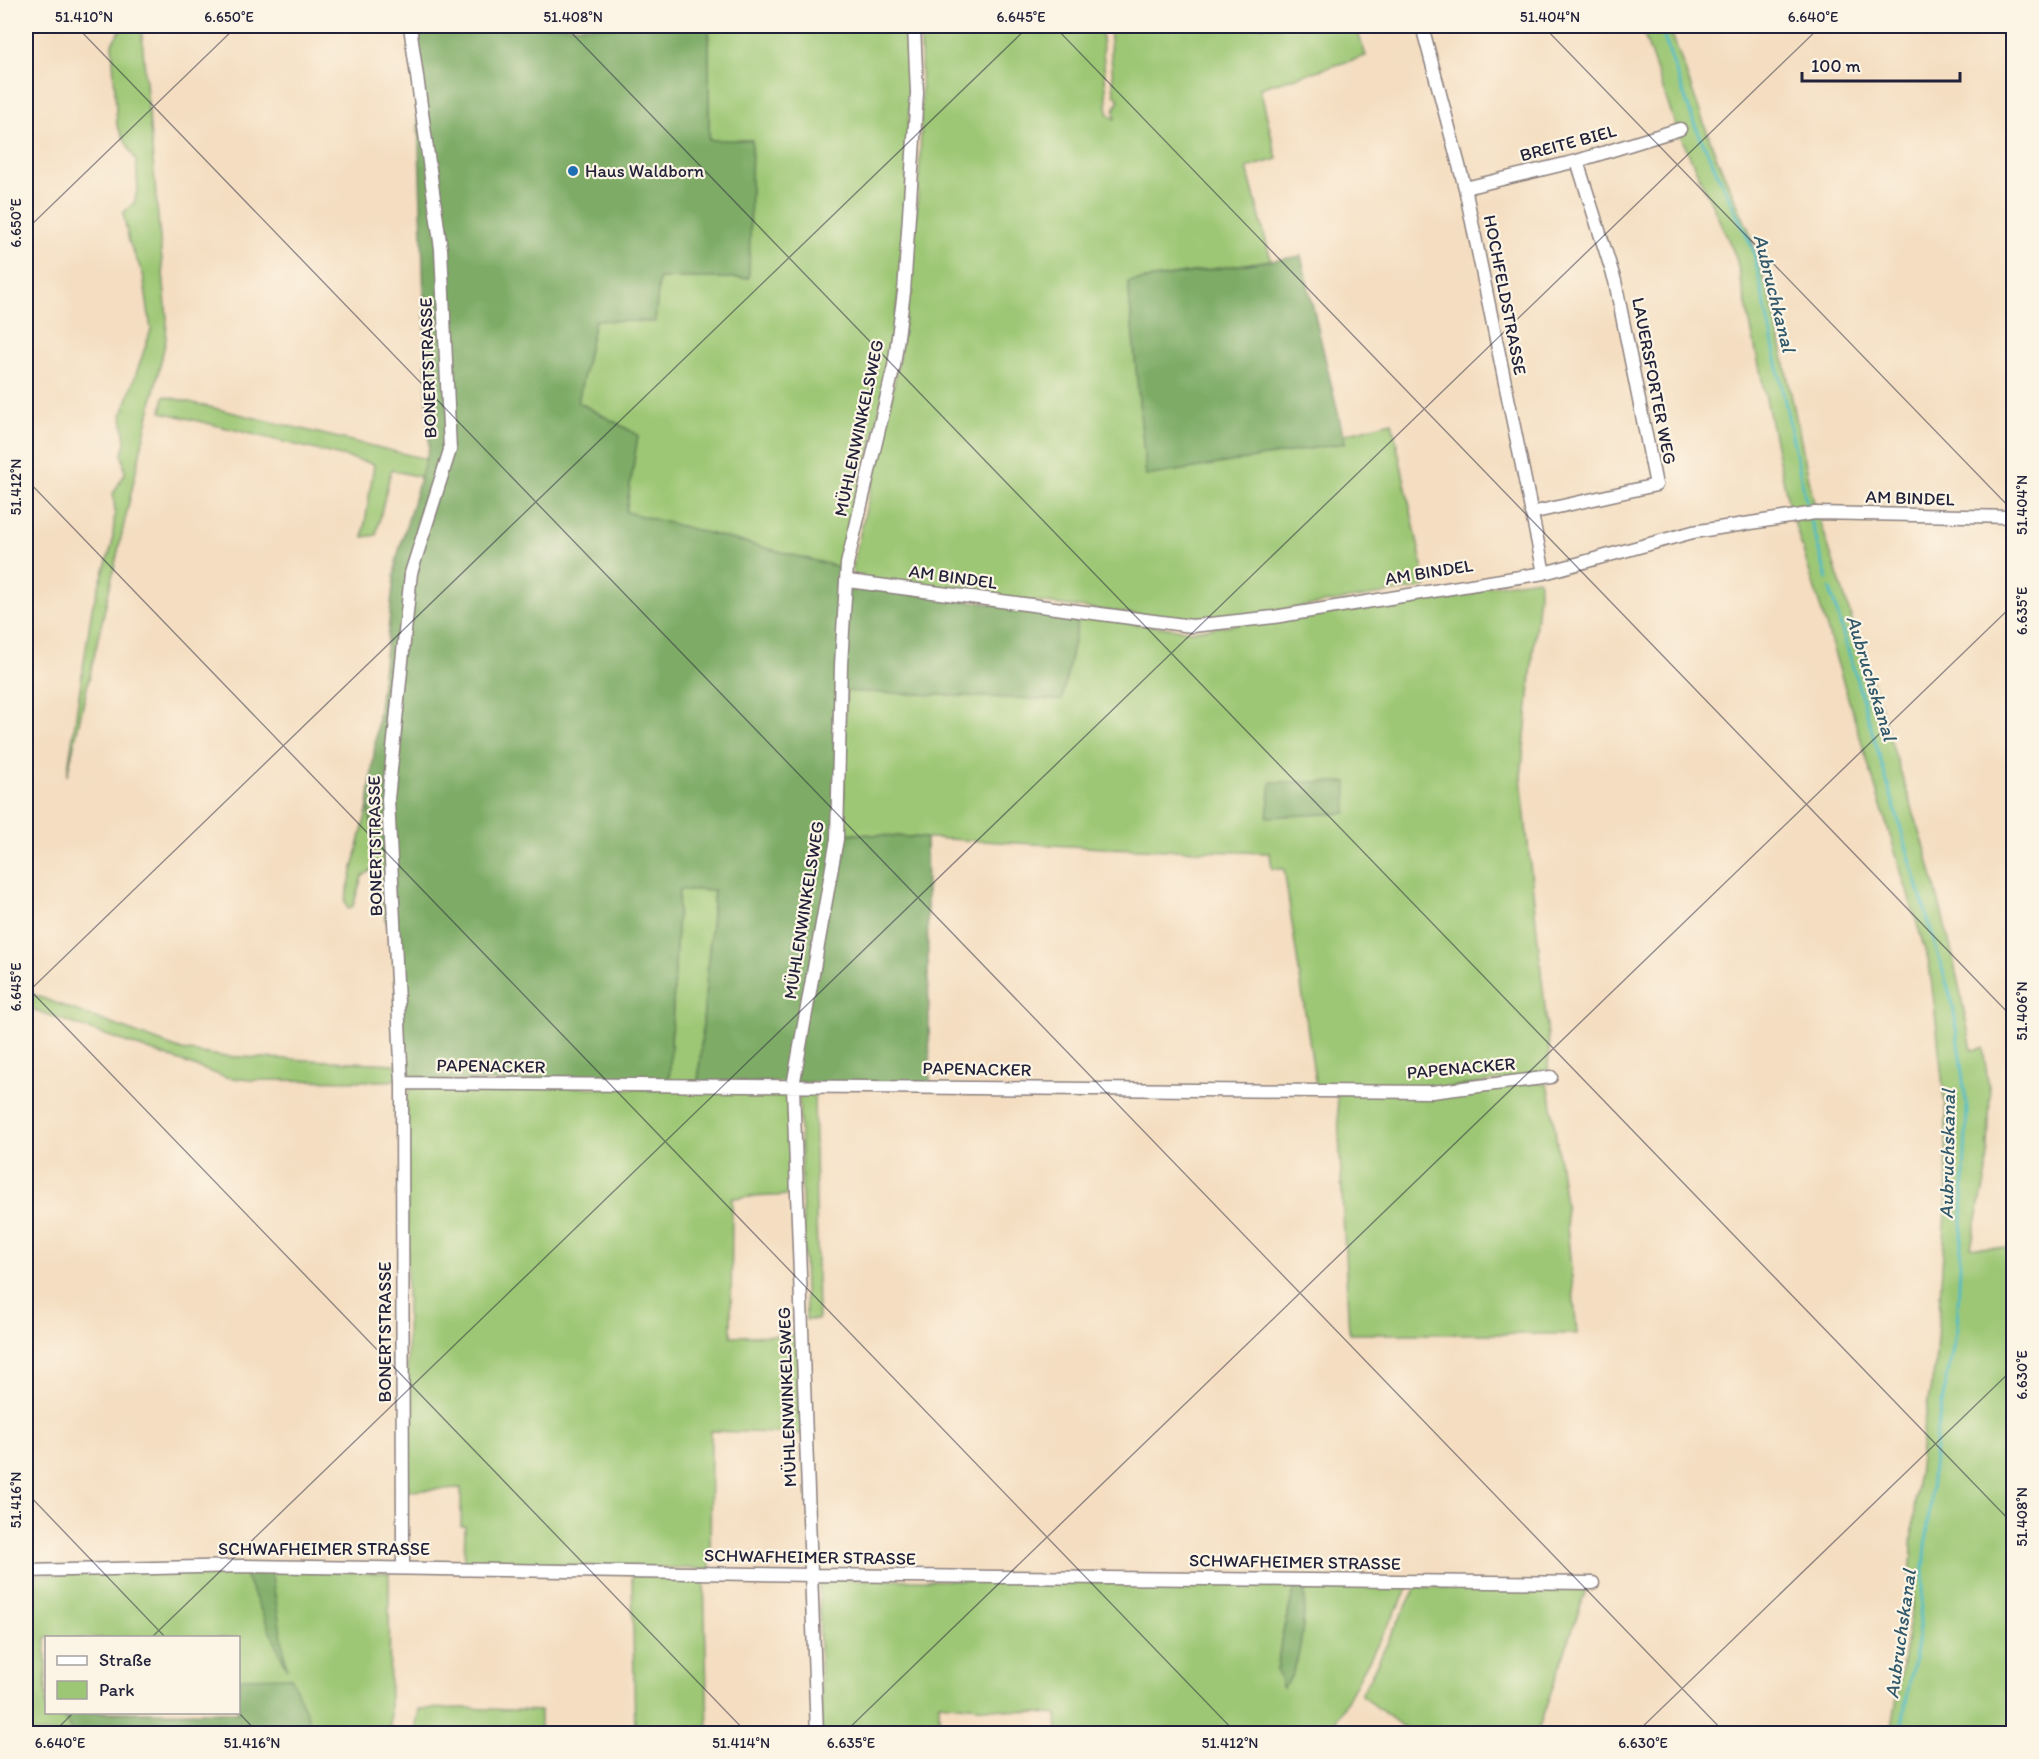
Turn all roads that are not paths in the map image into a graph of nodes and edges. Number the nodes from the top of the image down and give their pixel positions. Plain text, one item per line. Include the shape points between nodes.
1 (410, 26) edge
2 (914, 26) edge
3 (1422, 26) edge
4 (1680, 129) dead end
5 (1577, 161) junction
6 (1465, 188) junction
7 (1531, 513) junction
8 (2013, 518) edge
9 (1544, 573) junction
10 (848, 581) junction
11 (1551, 1077) dead end
12 (402, 1083) junction
13 (793, 1086) junction
14 (403, 1567) junction
15 (26, 1571) edge
16 (812, 1575) junction
17 (1593, 1583) dead end
18 (817, 1734) edge

1 - 12 street, BONERTSTRASSE via 441,249 450,450 411,573 388,799
2 - 10 street, MÜHLENWINKELSWEG via 917,93 903,292 894,366 847,564
3 - 6 street, HOCHFELDSTRASSE
4 - 5 street, BREITE BIEL
5 - 6 street, BREITE BIEL
5 - 7 street, LAUERSFORTER WEG via 1615,281 1656,485
6 - 7 street, HOCHFELDSTRASSE
7 - 9 street, HOCHFELDSTRASSE
8 - 9 street, AM BINDEL via 1797,515 1693,532
9 - 10 street, AM BINDEL via 1274,617 1192,626
10 - 13 street, MÜHLENWINKELSWEG via 841,665 837,839
11 - 13 street, PAPENACKER via 1432,1092
12 - 13 street, PAPENACKER
12 - 14 street, BONERTSTRASSE
13 - 16 street, MÜHLENWINKELSWEG
14 - 15 street, SCHWAFHEIMER STRASSE
14 - 16 street, SCHWAFHEIMER STRASSE
16 - 17 street, SCHWAFHEIMER STRASSE
16 - 18 street, MÜHLENWINKELSWEG

